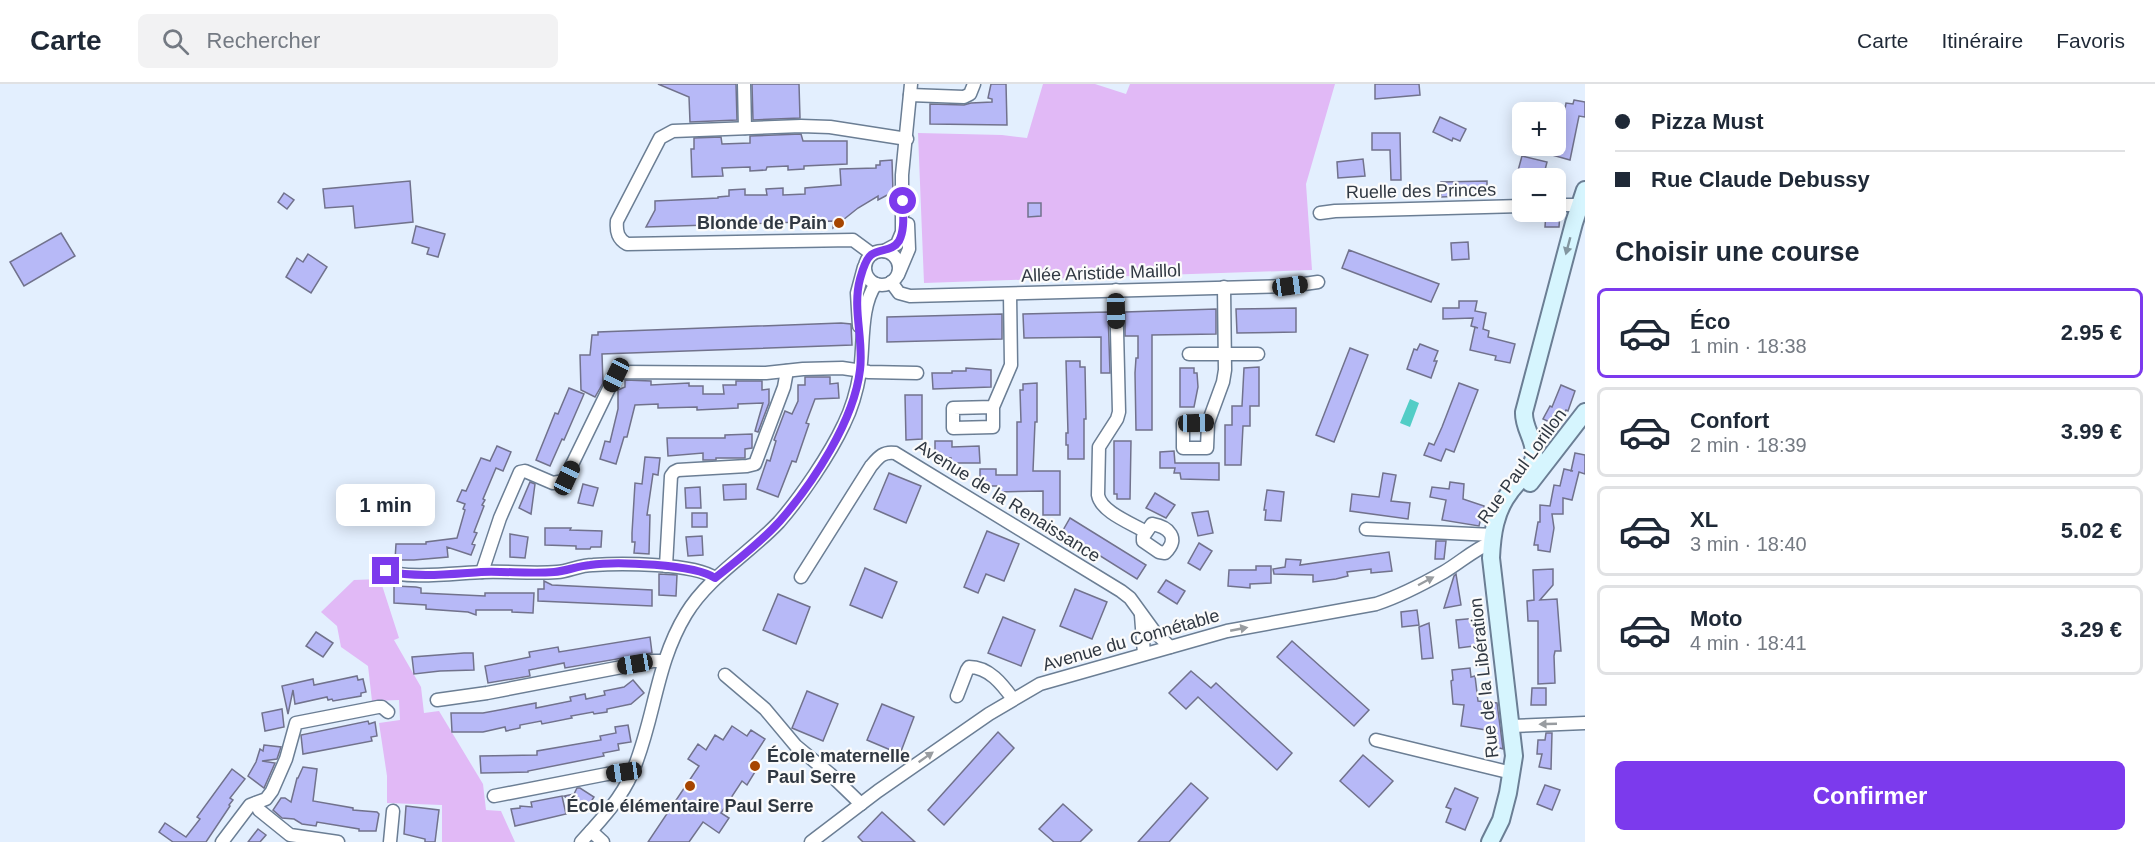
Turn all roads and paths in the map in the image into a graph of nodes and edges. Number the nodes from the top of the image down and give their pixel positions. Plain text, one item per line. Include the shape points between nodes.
1 (744, 84) edge
2 (972, 89) edge
3 (910, 90) edge
4 (745, 128) junction
5 (907, 139) junction
6 (1583, 198) edge
7 (1566, 202) edge
8 (1512, 206) edge
9 (1320, 213) dead end
10 (874, 256) junction
11 (894, 278) junction
12 (1318, 282) dead end
13 (876, 284) junction
14 (1224, 287) junction
15 (1116, 290) junction
16 (1011, 294) junction
17 (861, 351) junction
18 (1189, 354) dead end
19 (1225, 354) junction
20 (1258, 354) dead end
21 (787, 371) junction
22 (860, 371) junction
23 (917, 373) dead end
24 (993, 407) dead end
25 (1582, 420) edge
26 (1208, 423) dead end
27 (1533, 443) junction
28 (1559, 445) junction
29 (1366, 529) dead end
30 (1146, 532) dead end
31 (1492, 538) junction
32 (666, 566) junction
33 (382, 570) dead end
34 (482, 572) junction
35 (801, 577) dead end
36 (715, 578) junction
37 (1141, 614) junction
38 (1170, 647) junction
39 (1144, 654) junction
40 (663, 661) junction
41 (725, 675) dead end
42 (957, 696) dead end
43 (437, 699) dead end
44 (1013, 699) junction
45 (388, 712) dead end
46 (1585, 723) edge
47 (1511, 726) junction
48 (1376, 740) dead end
49 (632, 773) junction
50 (1512, 773) junction
51 (494, 796) dead end
52 (256, 803) junction
53 (861, 804) junction
54 (393, 811) dead end
55 (591, 831) junction
56 (222, 842) edge
57 (338, 842) edge
58 (390, 842) edge
59 (581, 842) edge
60 (603, 842) edge
61 (811, 842) edge
62 (1490, 842) edge

1 - 4 street
2 - 3 street via 964,97
3 - 5 street
4 - 5 street via 830,127
4 - 10 street via 674,131 660,138 617,221 621,241 627,244 853,240
5 - 10 street via 902,175 902,232 897,244
5 - 11 street via 909,249
6 - 7 street
6 -> 27 main road via 1524,412 1525,427
8 - 9 street, Ruelle des Princes
10 - 11 street via 894,256 898,263
10 - 13 street via 868,277
10 - 17 street via 857,293
11 - 13 street
11 - 16 street, Allée Aristide Maillol via 899,293 910,296
12 - 14 street, Allée Aristide Maillol
13 - 17 street via 867,301
14 - 15 street, Allée Aristide Maillol
14 - 19 street
15 - 16 street, Allée Aristide Maillol
15 - 30 street via 1119,412 1099,447 1098,495 1106,509
16 - 24 street via 1011,365
17 - 22 street
18 - 19 street
19 - 20 street
19 - 26 street via 1223,382
21 - 22 street
21 - 32 street via 755,464 674,472
21 - 34 street via 620,372 564,481 556,483 520,472
22 - 23 street
22 - 36 street via 853,403 818,468 779,521
25 - 28 main road, Rue Paul Lorillon
27 - 28 street
27 - 31 main road, Rue Paul Lorillon via 1532,462 1503,501
28 - 31 main road, Rue Paul Lorillon
29 - 31 street
38 -> 31 street, Avenue du Connétable via 1227,631 1376,604 1445,571
31 - 47 main road, Rue de la Libération via 1491,558
32 - 34 street via 591,564 556,572
32 - 36 street via 692,568
33 - 34 street via 433,575
35 - 37 street, Avenue de la Renaissance via 871,466 889,452 1121,591
36 - 40 street via 687,612
37 - 38 street
37 - 39 street
38 - 39 street, Avenue du Connétable
39 - 44 street, Avenue du Connétable via 1054,679
40 - 43 street
40 - 49 street
41 - 53 street
42 - 44 street via 967,670 974,667 996,677
53 -> 44 street, Avenue du Connétable
45 - 52 street via 382,707 373,708 296,723 278,778 266,799
46 -> 47 street
47 - 50 main road, Rue de la Libération
48 - 50 street
49 - 51 street via 607,774
49 - 55 street via 623,791
50 - 62 main road, Rue de la Libération via 1501,820
52 - 56 street via 250,805
52 - 57 street via 259,810 290,835
53 - 61 street, Avenue du Connétable
54 - 58 street
55 - 59 street
55 - 60 street

